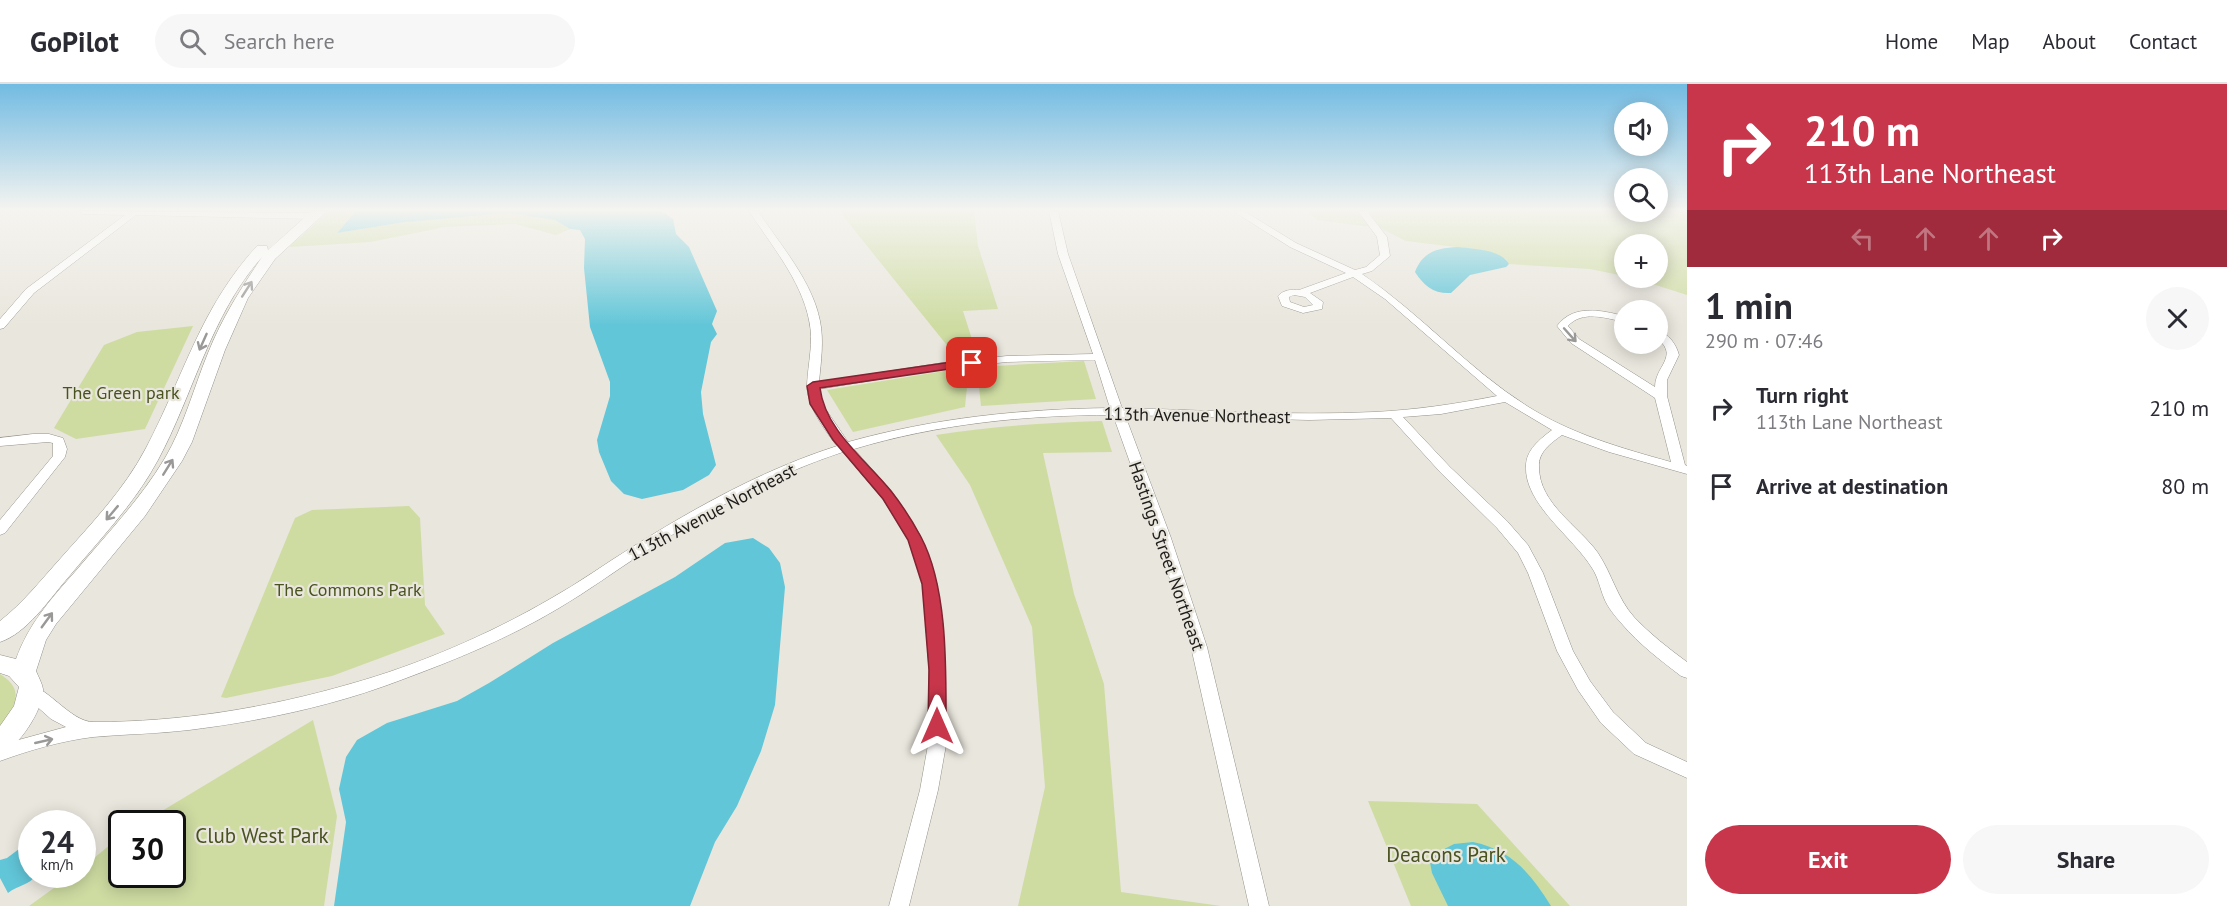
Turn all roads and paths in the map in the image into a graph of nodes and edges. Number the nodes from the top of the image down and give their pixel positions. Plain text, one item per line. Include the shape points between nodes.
1 (85, 249) edge
2 (263, 249) edge
3 (277, 249) edge
4 (779, 249) edge
5 (1062, 249) edge
6 (1304, 249) edge
7 (1384, 249) edge
8 (1354, 274) junction
9 (1302, 293) dead end
10 (1614, 317) edge
11 (0, 326) edge
12 (1668, 342) edge
13 (1100, 357) junction
14 (813, 386) junction
15 (1661, 396) junction
16 (1506, 398) junction
17 (1118, 412) junction
18 (1395, 415) junction
19 (1561, 429) junction
20 (0, 442) edge
21 (845, 448) junction
22 (1683, 469) edge
23 (0, 530) edge
24 (0, 633) edge
25 (0, 664) edge
26 (1687, 671) edge
27 (27, 682) junction
28 (89, 730) junction
29 (0, 744) edge
30 (0, 753) edge
31 (1687, 770) edge
32 (899, 906) edge
33 (1259, 906) edge

1 - 11 street via 30,291
2 -> 24 street via 222,302 157,445 134,485 28,609
27 -> 3 street via 35,638 48,618 138,511 173,460 241,298
4 - 14 street via 809,301 815,321
5 - 13 street, Hastings Street Northeast
6 - 8 street
7 - 8 street via 1385,256 1369,269
8 - 9 street
8 - 16 street via 1389,297
10 -> 15 street via 1576,315 1562,326 1575,341
12 - 15 street via 1673,355 1661,380
13 - 14 street via 1007,359
13 - 17 street, Hastings Street Northeast
14 - 21 street via 816,404
15 - 22 street
16 - 18 street, 113th Avenue Northeast
16 - 19 street
17 - 18 street, 113th Avenue Northeast
17 - 21 street, 113th Avenue Northeast via 978,418
17 - 33 street, Hastings Street Northeast via 1199,647
18 - 31 street via 1525,551 1560,640 1611,723 1644,750
19 - 22 street via 1617,451
19 - 26 street via 1534,456 1534,483 1546,506 1595,560 1613,601 1656,648
20 - 23 street via 49,438 59,441 61,449 59,457
21 - 28 street, 113th Avenue Northeast via 752,486 652,541 518,624 379,681 270,711 159,727
21 - 32 street via 888,496 915,539 930,584 937,670 937,745
25 - 27 street via 12,666
27 - 28 street, 113th Avenue Northeast via 57,714
27 - 29 street via 28,707
30 -> 28 street, 113th Avenue Northeast

